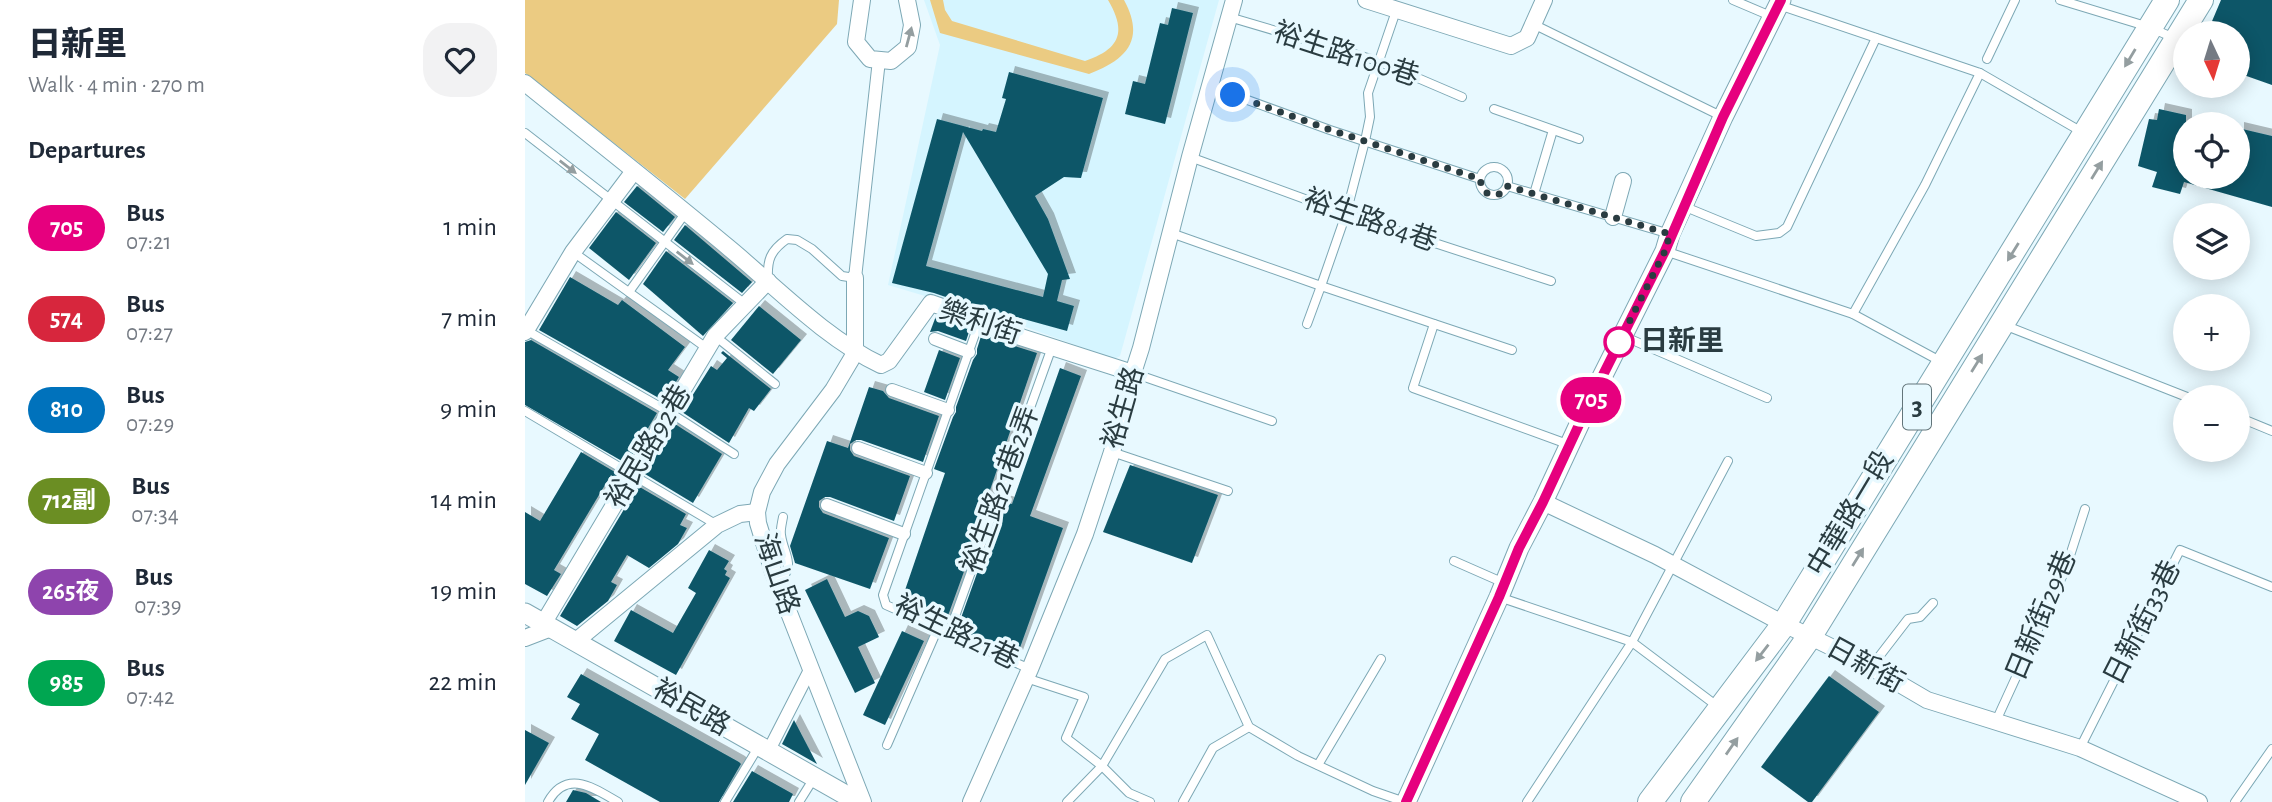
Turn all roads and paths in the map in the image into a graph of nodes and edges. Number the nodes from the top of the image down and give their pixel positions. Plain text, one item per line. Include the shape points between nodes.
1 (862, 0) edge
2 (907, 0) edge
3 (1234, 0) edge
4 (1366, 0) edge
5 (1544, 0) edge
6 (1733, 0) edge
7 (2015, 0) edge
8 (2060, 0) edge
9 (2167, 0) edge
10 (2201, 0) edge
11 (1398, 5) edge
12 (1778, 7) edge
13 (1229, 17) junction
14 (2189, 21) edge
15 (1533, 24) junction
16 (2149, 27) junction
17 (1876, 38) junction
18 (2173, 38) edge
19 (2173, 48) edge
20 (1987, 59) dead end
21 (879, 60) junction
22 (1378, 61) junction
23 (1980, 74) junction
24 (525, 83) edge
25 (1209, 86) junction
26 (1462, 97) dead end
27 (1494, 109) dead end
28 (1723, 117) junction
29 (1553, 130) junction
30 (525, 133) edge
31 (2085, 133) junction
32 (1579, 139) dead end
33 (1365, 141) junction
34 (1189, 157) junction
35 (634, 171) junction
36 (1480, 179) junction
37 (1622, 181) dead end
38 (1507, 186) junction
39 (1534, 194) junction
40 (611, 201) junction
41 (1683, 206) junction
42 (686, 212) junction
43 (1346, 214) junction
44 (1613, 217) junction
45 (1171, 233) junction
46 (664, 242) junction
47 (1667, 242) junction
48 (573, 252) junction
49 (855, 278) junction
50 (768, 281) junction
51 (1551, 281) dead end
52 (1321, 286) junction
53 (629, 292) junction
54 (745, 304) junction
55 (1853, 314) junction
56 (980, 320) junction
57 (1307, 324) dead end
58 (1434, 324) junction
59 (2001, 324) junction
60 (526, 331) edge
61 (1623, 336) junction
62 (935, 339) dead end
63 (711, 343) junction
64 (1052, 348) junction
65 (1512, 350) dead end
66 (969, 352) junction
67 (855, 353) junction
68 (1944, 363) junction
69 (1132, 373) junction
70 (775, 384) dead end
71 (892, 390) dead end
72 (2173, 392) edge
73 (1767, 398) dead end
74 (948, 410) junction
75 (525, 411) edge
76 (669, 412) junction
77 (1272, 421) dead end
78 (2250, 422) edge
79 (2272, 431) edge
80 (1570, 445) junction
81 (858, 448) dead end
82 (1112, 452) junction
83 (734, 454) dead end
84 (1728, 461) dead end
85 (633, 473) junction
86 (926, 473) junction
87 (1228, 491) dead end
88 (1543, 502) junction
89 (827, 505) dead end
90 (2085, 509) dead end
91 (757, 512) junction
92 (782, 517) dead end
93 (717, 525) junction
94 (904, 534) junction
95 (1454, 561) dead end
96 (1672, 564) junction
97 (778, 583) junction
98 (2272, 587) edge
99 (1501, 590) junction
100 (1933, 603) dead end
101 (525, 613) edge
102 (1784, 624) junction
103 (547, 626) junction
104 (938, 628) junction
105 (949, 633) junction
106 (1810, 636) junction
107 (525, 638) edge
108 (576, 641) junction
109 (1632, 642) junction
110 (1381, 659) dead end
111 (1871, 667) junction
112 (811, 668) junction
113 (1028, 673) junction
114 (1719, 708) junction
115 (1996, 721) junction
116 (1249, 727) junction
117 (887, 745) dead end
118 (2080, 748) junction
119 (764, 749) junction
120 (2272, 749) edge
121 (1318, 765) junction
122 (1102, 766) junction
123 (814, 778) junction
124 (548, 802) edge
125 (618, 802) edge
126 (725, 802) edge
127 (799, 802) edge
128 (857, 802) edge
129 (863, 802) edge
130 (971, 802) edge
131 (1067, 802) edge
132 (1150, 802) edge
133 (1183, 802) edge
134 (1406, 802) edge
135 (1527, 802) edge
136 (1650, 802) edge
137 (1693, 802) edge
138 (2199, 802) edge
139 (2235, 802) edge

1 - 21 street via 856,42 870,59
21 -> 2 street via 891,61 908,47 912,25
3 - 13 street, 裕生路
4 - 11 street
5 - 15 street
6 - 12 lane
7 - 20 lane
8 - 16 lane
9 - 16 main road, 中華路一段 / 3
10 - 14 main road, 中華路一段 / 3
11 - 15 street via 1511,46 1527,38
11 - 22 lane
12 - 17 lane
12 - 28 street
13 - 22 lane, 裕生路100巷
13 - 25 street, 裕生路
15 - 28 lane
16 - 18 lane
16 -> 31 main road, 中華路一段 / 3
17 - 23 lane
17 - 41 lane via 1787,227 1779,233 1756,236
59 -> 19 main road, 中華路一段 / 3
21 - 49 street
22 - 26 lane, 裕生路100巷
22 - 33 lane via 1368,93
23 - 31 lane
23 - 55 lane
24 - 35 street
25 - 33 lane
25 - 34 street, 裕生路
27 - 29 lane
28 - 41 street
29 - 32 lane
29 - 39 lane
30 -> 40 lane
31 -> 68 main road, 中華路一段 / 3
33 - 36 lane
33 - 43 lane
34 - 43 lane, 裕生路84巷
34 - 45 street, 裕生路
35 - 40 street
35 - 42 street
36 - 38 lane via 1484,191 1492,195 1501,194
36 - 38 lane via 1488,168 1498,167 1508,177
37 - 44 street
38 - 39 lane
39 - 44 lane
40 - 46 lane
40 - 48 street
41 - 47 street
42 - 46 lane
42 - 50 street
43 - 51 lane, 裕生路84巷
43 - 52 lane
44 - 47 lane
45 - 52 lane
45 - 69 street, 裕生路
46 - 53 lane
46 -> 54 lane
47 - 55 lane
47 - 61 street
48 - 53 lane
48 - 60 street
49 - 50 lane via 842,276 812,249 787,239 768,261
49 - 67 street
50 - 54 street, 裕民路92巷
50 - 67 street
52 - 57 lane
52 - 58 lane
53 - 63 lane
54 - 63 street, 裕民路92巷
55 - 68 lane
56 - 64 street, 樂利街
56 - 66 lane
56 - 67 street, 樂利街 via 931,303 889,361 881,365
58 - 65 lane
58 - 80 lane via 1413,388
59 - 72 lane
106 -> 59 main road, 中華路一段 / 3
60 - 76 lane
61 - 73 lane
61 - 80 street
62 - 66 street
63 - 70 lane
63 - 76 street, 裕民路92巷
64 - 69 street, 樂利街
64 - 105 lane, 裕生路21巷2弄
66 - 74 lane
67 - 91 street, 海山路 via 777,464
68 - 102 main road, 中華路一段 / 3
69 - 77 lane
69 - 82 street, 裕生路
71 - 74 street
74 - 86 lane
75 - 85 lane
76 - 83 lane
76 - 85 street, 裕民路92巷
78 - 79 lane
80 - 88 street
81 - 86 street
82 - 87 lane
82 - 113 street, 裕生路 via 1085,534
84 - 96 lane
85 - 93 lane
85 - 103 street, 裕民路92巷
86 - 94 lane
88 - 96 street, 日新街
88 - 99 street
89 - 94 street
90 - 115 lane, 日新街29巷 via 2066,568
91 - 93 street
91 - 97 street, 海山路
92 - 97 lane via 788,565
93 - 108 street
94 - 104 lane, 裕生路21巷 via 883,596 886,605
95 - 99 lane
96 - 102 street, 日新街
96 - 109 lane
97 - 112 street, 海山路
98 - 118 lane, 日新街33巷 via 2180,550
99 - 109 lane
99 - 134 street
100 - 111 lane via 1920,617 1908,620
101 - 103 street, 裕民路
102 - 106 street, 日新街
102 -> 114 main road, 中華路一段 / 3
103 - 107 street
103 - 108 street, 裕民路
104 - 105 lane, 裕生路21巷
104 - 117 lane
105 - 113 lane, 裕生路21巷
106 - 111 street, 日新街
137 -> 106 main road, 中華路一段 / 3
108 - 119 street, 裕民路
109 - 114 lane
109 - 135 lane
110 - 121 lane
111 - 115 street, 日新街 via 1927,700
112 - 119 street
112 - 129 street, 海山路
113 - 122 lane, 裕生路21巷 via 1084,697 1066,738
113 - 130 street, 裕生路
114 - 136 main road, 中華路一段 / 3
115 - 118 street, 日新街
116 - 121 lane
116 - 122 lane via 1206,635 1165,659
116 - 133 lane via 1213,748
118 - 138 street, 日新街
119 - 123 street, 裕民路
119 - 126 lane
120 - 139 lane
121 - 134 lane
122 - 131 lane
122 - 132 lane via 1129,793
123 - 127 lane
123 - 128 street, 裕民路
124 - 125 lane via 564,786 585,783

